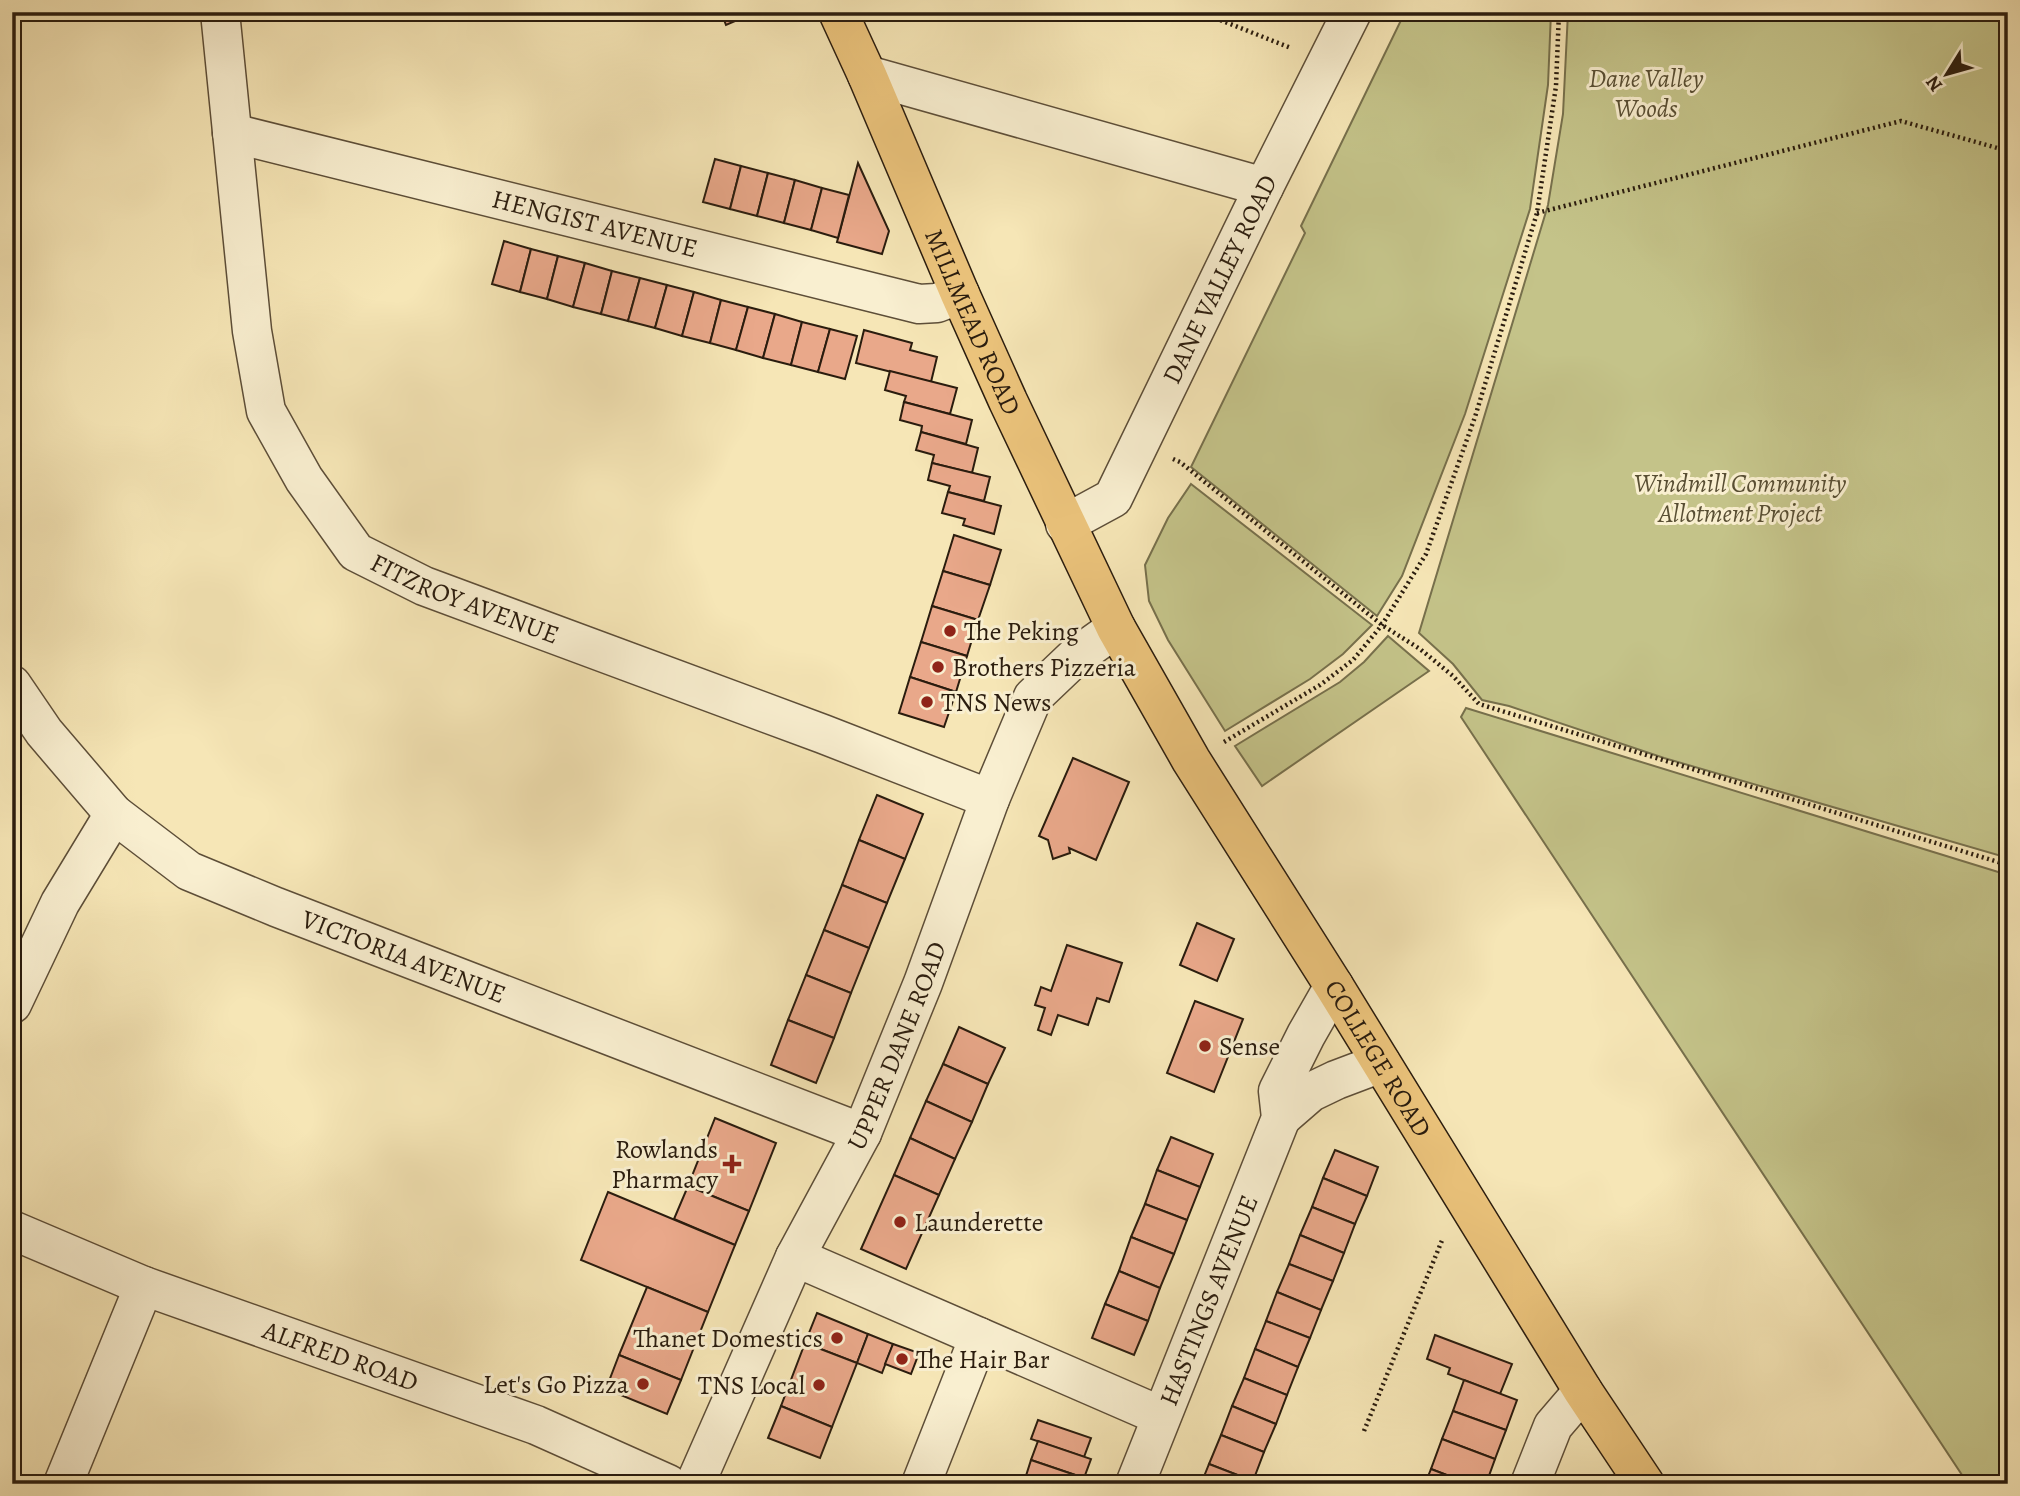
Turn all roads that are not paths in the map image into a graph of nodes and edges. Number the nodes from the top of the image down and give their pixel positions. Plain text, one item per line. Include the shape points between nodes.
1 (220, 12) edge
2 (838, 12) edge
3 (1352, 12) edge
4 (867, 75) junction
5 (232, 133) junction
6 (1264, 187) junction
7 (960, 294) junction
8 (1065, 524) junction
9 (1116, 628) junction
10 (12, 685) edge
11 (990, 799) junction
12 (114, 814) junction
13 (1334, 986) junction
14 (12, 1004) edge
15 (1381, 1063) junction
16 (1281, 1118) junction
17 (862, 1133) junction
18 (12, 1230) edge
19 (795, 1257) junction
20 (144, 1286) junction
21 (979, 1337) junction
22 (1583, 1391) junction
23 (1161, 1416) junction
24 (63, 1484) edge
25 (668, 1484) edge
26 (695, 1484) edge
27 (921, 1484) edge
28 (1135, 1484) edge
29 (1530, 1484) edge
30 (1645, 1484) edge

1 - 5 street, FITZROY AVENUE
2 - 4 main road, MILLMEAD ROAD
3 - 6 street, DANE VALLEY ROAD
4 - 6 street
4 - 7 main road, MILLMEAD ROAD
5 - 7 street, HENGIST AVENUE via 919,304
5 - 11 street, FITZROY AVENUE via 252,331 266,411 304,479 356,552 424,586
6 - 8 street, DANE VALLEY ROAD via 1113,498
7 - 8 main road, MILLMEAD ROAD
8 - 9 main road, MILLMEAD ROAD
9 - 11 street, UPPER DANE ROAD via 1074,658 1033,697
9 - 13 main road, COLLEGE ROAD via 1191,760
10 - 12 street, VICTORIA AVENUE via 44,732
11 - 17 street, UPPER DANE ROAD via 923,984
12 - 14 street via 60,903
12 - 17 street, VICTORIA AVENUE via 189,871
13 - 15 main road, COLLEGE ROAD
13 - 16 street, HASTINGS AVENUE via 1278,1091
15 - 16 street, HASTINGS AVENUE via 1311,1092
15 - 22 main road, COLLEGE ROAD
16 - 23 street, HASTINGS AVENUE
17 - 19 street, UPPER DANE ROAD
18 - 20 street, ALFRED ROAD
19 - 21 street
19 - 26 street, UPPER DANE ROAD
20 - 24 street
20 - 25 street, ALFRED ROAD via 536,1425
21 - 23 street
21 - 27 street
22 - 29 street via 1553,1426
22 - 30 main road, COLLEGE ROAD
23 - 28 street, HASTINGS AVENUE

